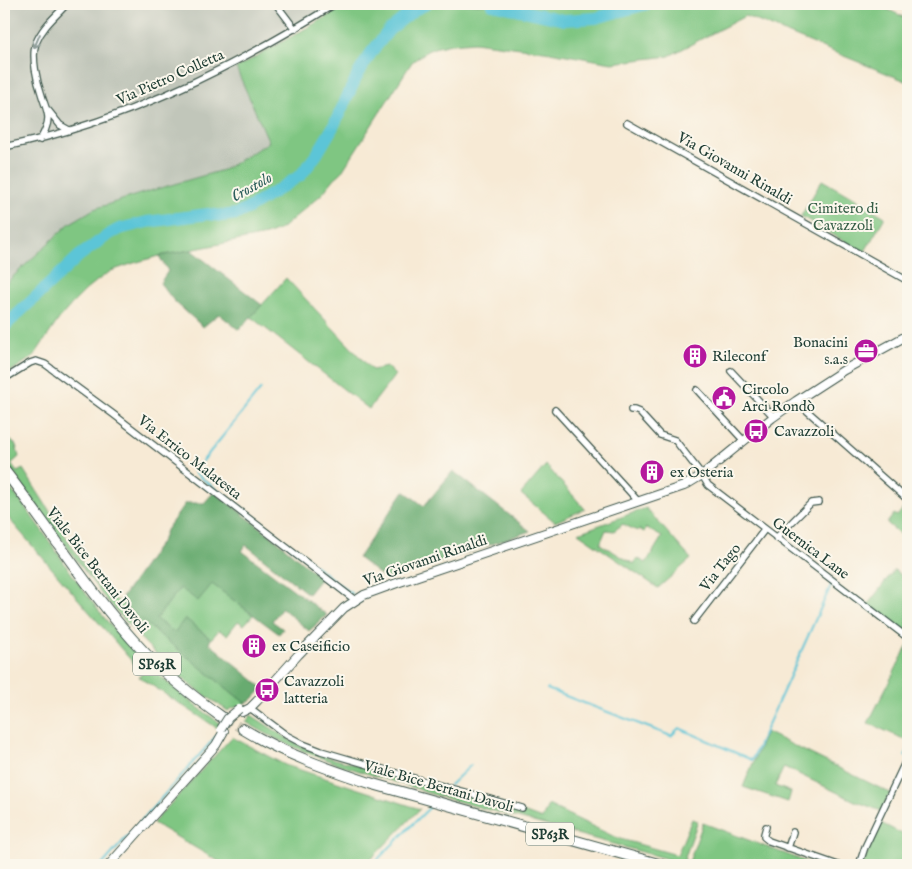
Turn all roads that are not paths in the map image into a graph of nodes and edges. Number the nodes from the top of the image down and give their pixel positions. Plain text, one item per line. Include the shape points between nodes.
1 (67, 4) edge
2 (276, 4) edge
3 (335, 4) edge
4 (295, 29) junction
5 (45, 104) junction
6 (627, 122) dead end
7 (69, 130) junction
8 (40, 140) junction
9 (4, 147) edge
10 (908, 282) edge
11 (908, 335) edge
12 (731, 371) dead end
13 (4, 378) edge
14 (697, 390) dead end
15 (796, 401) junction
16 (555, 410) dead end
17 (631, 410) dead end
18 (774, 417) junction
19 (744, 440) junction
20 (4, 470) edge
21 (702, 475) junction
22 (908, 500) edge
23 (638, 501) junction
24 (819, 502) dead end
25 (765, 529) junction
26 (776, 538) junction
27 (355, 600) junction
28 (694, 621) dead end
29 (908, 638) edge
30 (244, 709) junction
31 (223, 718) tunnel mouth
32 (243, 729) tunnel mouth
33 (908, 756) edge
34 (522, 808) dead end
35 (766, 827) dead end
36 (794, 832) dead end
37 (788, 848) junction
38 (109, 865) edge
39 (662, 865) edge
40 (838, 865) edge
41 (859, 865) edge

1 -> 5 street via 42,31 34,49 33,57
2 - 4 street
3 - 4 street, Via Pietro Colletta
4 - 7 street, Via Pietro Colletta via 221,69 152,100
5 - 7 street via 54,119
5 - 8 street via 48,119
6 - 10 street, Via Giovanni Rinaldi
7 - 8 street, Via Pietro Colletta
8 - 9 street, Via Pietro Colletta
11 - 15 street, Via Giovanni Rinaldi
12 - 18 street
13 - 27 street, Via Errico Malatesta via 30,362 45,364
14 - 19 street
15 - 18 street, Via Giovanni Rinaldi
15 - 22 street
16 - 23 street
17 - 21 street, Guernica Lane via 639,412 660,435 675,440
18 - 19 street, Via Giovanni Rinaldi
19 - 21 street, Via Giovanni Rinaldi
20 - 31 highway, Viale Bice Bertani Davoli / SP63R via 84,580 128,634 179,685
21 - 23 street, Via Giovanni Rinaldi via 684,486
21 - 25 street, Guernica Lane via 708,485
23 - 27 street, Via Giovanni Rinaldi via 373,591
24 - 26 street via 811,503
25 - 26 street, Guernica Lane
25 - 28 street, Via Tago
26 - 29 street, Guernica Lane
27 - 30 street, Via Giovanni Rinaldi via 334,617 257,701
30 - 34 street via 286,735 321,751
30 - 38 street, Via Giovanni Rinaldi, bridge via 222,730 219,741
32 - 39 highway, Viale Bice Bertani Davoli / SP63R via 319,766 373,784
33 - 41 street
35 - 37 street via 766,839
36 - 37 street
37 - 40 street

